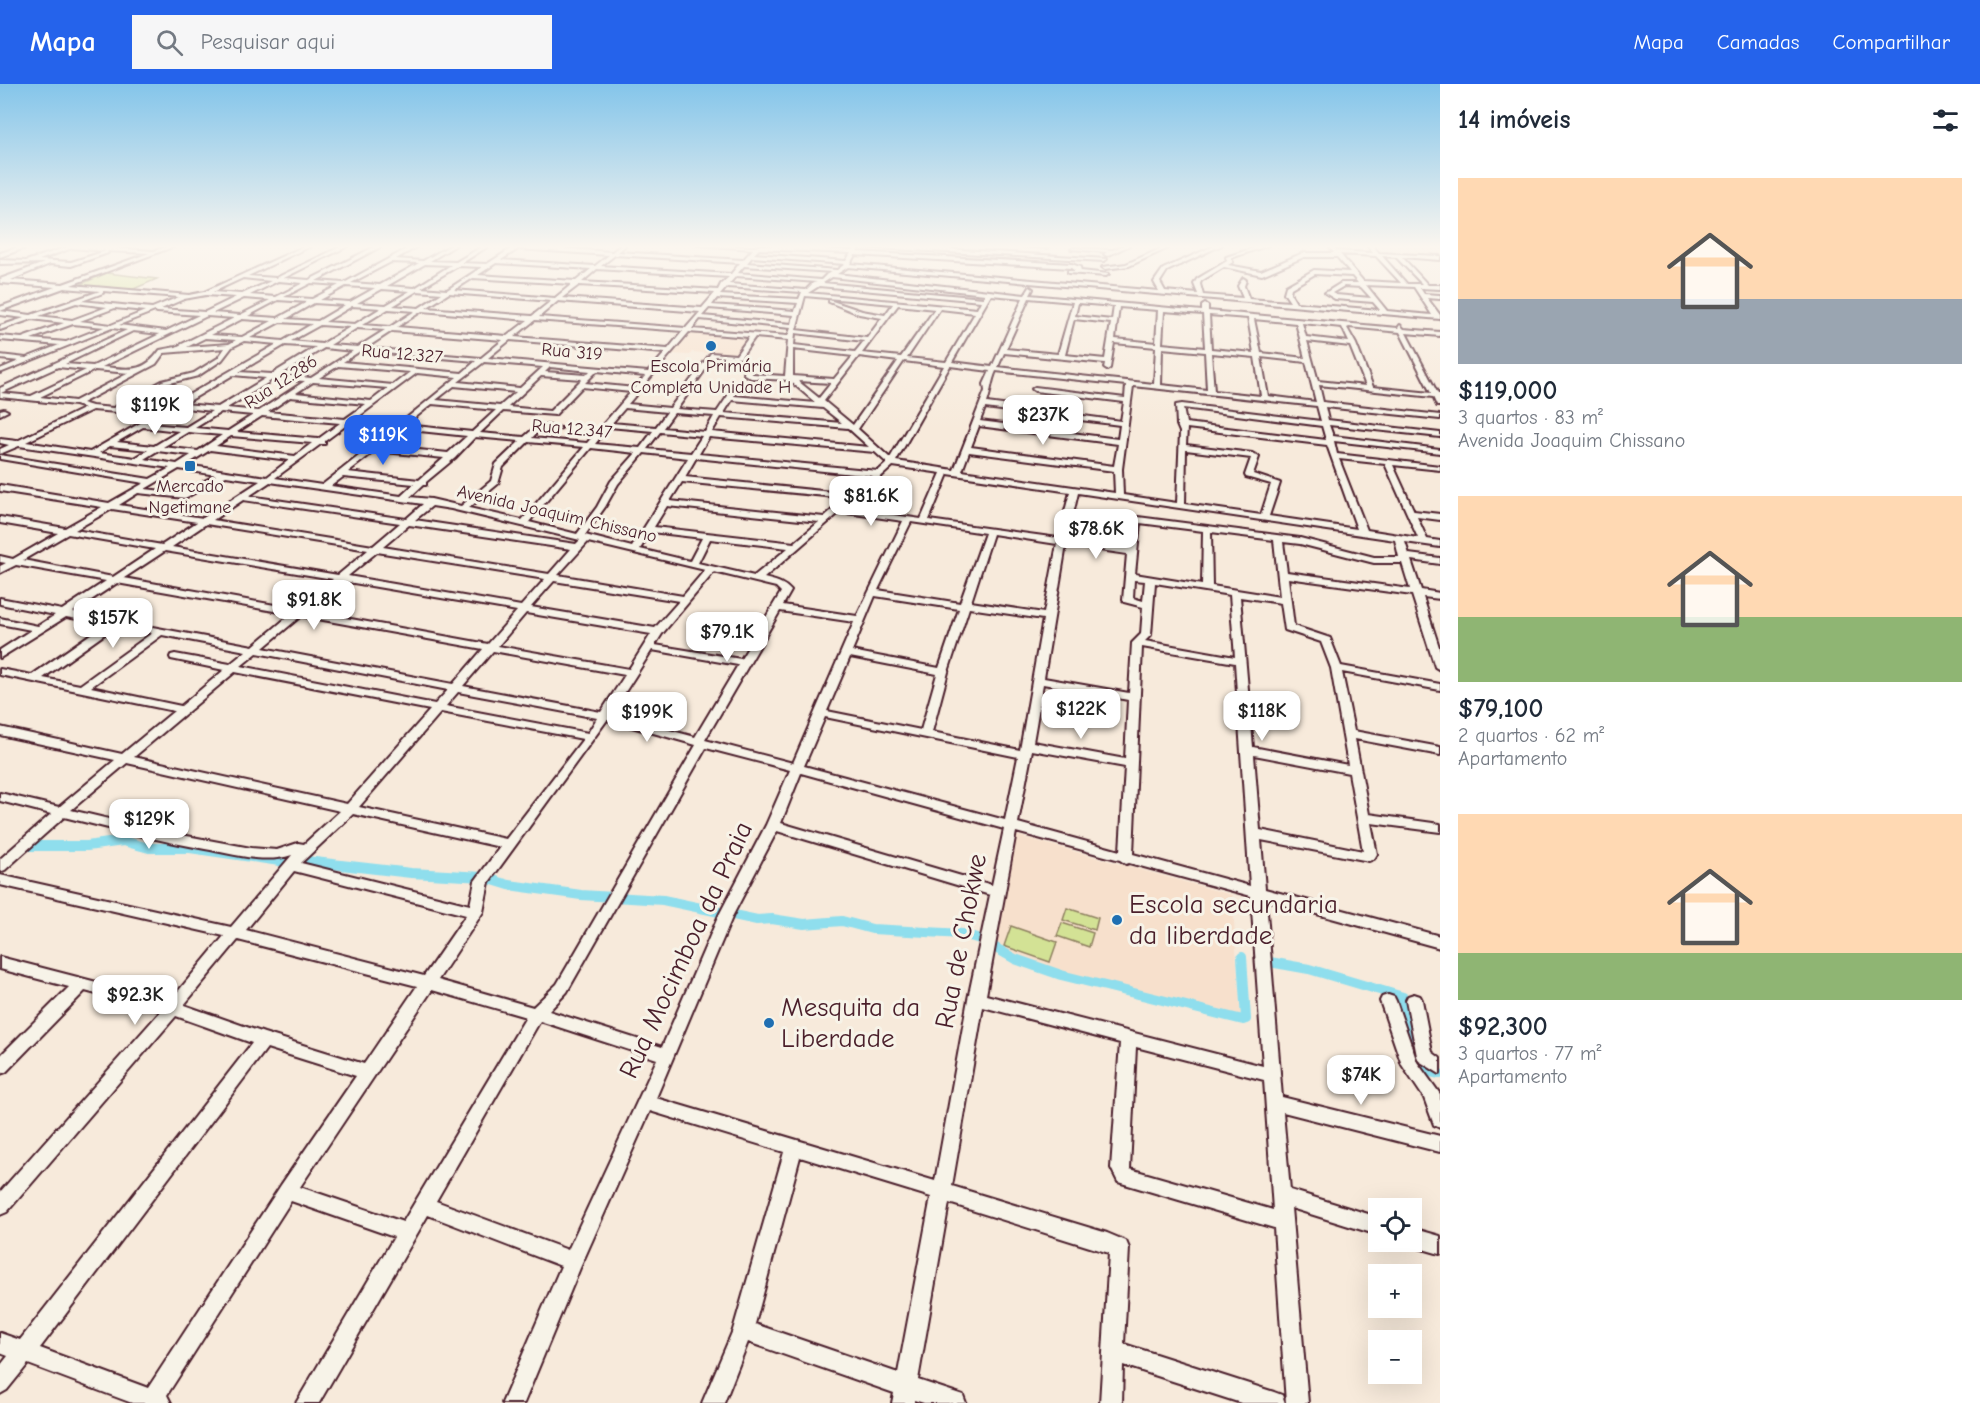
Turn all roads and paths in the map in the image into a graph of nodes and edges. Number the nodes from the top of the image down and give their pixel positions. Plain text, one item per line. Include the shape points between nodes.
1 (61, 307) edge
2 (112, 307) edge
3 (120, 307) edge
4 (164, 307) edge
5 (222, 307) edge
6 (262, 307) edge
7 (303, 307) edge
8 (347, 307) edge
9 (382, 307) edge
10 (387, 307) junction
11 (426, 307) edge
12 (548, 307) edge
13 (680, 307) edge
14 (799, 307) edge
15 (845, 307) edge
16 (894, 307) edge
17 (924, 307) edge
18 (980, 307) edge
19 (1022, 307) edge
20 (1074, 307) edge
21 (1117, 307) edge
22 (1145, 307) edge
23 (1205, 307) edge
24 (1324, 307) edge
25 (1382, 307) edge
26 (704, 308) junction
27 (935, 308) junction
28 (1161, 308) junction
29 (422, 309) junction
30 (156, 310) junction
31 (0, 311) edge
32 (977, 311) junction
33 (1206, 312) junction
34 (1388, 312) junction
35 (797, 313) junction
36 (207, 314) junction
37 (1251, 316) junction
38 (31, 317) junction
39 (243, 317) junction
40 (697, 317) junction
41 (887, 317) junction
42 (1438, 317) edge
43 (535, 318) junction
44 (1071, 318) junction
45 (280, 320) junction
46 (1298, 320) junction
47 (70, 322) junction
48 (1115, 322) junction
49 (318, 323) junction
50 (1348, 325) junction
51 (356, 326) junction
52 (0, 328) edge
53 (112, 328) junction
54 (392, 329) junction
55 (687, 330) junction
56 (1402, 330) junction
57 (131, 331) junction
58 (792, 332) junction
59 (168, 333) junction
60 (1440, 334) edge
61 (753, 335) junction
62 (205, 336) junction
63 (0, 338) edge
64 (510, 338) junction
65 (244, 339) junction
66 (1303, 339) junction
67 (23, 340) junction
68 (869, 340) junction
69 (1113, 341) junction
70 (284, 343) junction
71 (67, 344) junction
72 (1353, 344) junction
73 (1159, 345) junction
74 (230, 346) junction
75 (323, 346) junction
76 (790, 347) junction
77 (360, 349) junction
78 (178, 350) junction
79 (1208, 350) junction
80 (669, 351) junction
81 (1003, 351) junction
82 (857, 354) junction
83 (1258, 355) junction
84 (1061, 356) junction
85 (0, 357) edge
86 (903, 358) junction
87 (482, 359) junction
88 (27, 360) junction
89 (1308, 360) junction
90 (1108, 361) junction
91 (338, 364) junction
92 (948, 364) junction
93 (56, 365) junction
94 (549, 365) junction
95 (748, 366) dead end
96 (994, 368) junction
97 (94, 369) junction
98 (596, 369) junction
99 (417, 370) junction
100 (0, 371) edge
101 (136, 372) junction
102 (231, 373) junction
103 (540, 374) junction
104 (650, 374) junction
105 (463, 375) junction
106 (274, 376) junction
107 (788, 376) junction
108 (587, 378) junction
109 (313, 381) junction
110 (835, 381) junction
111 (1105, 381) junction
112 (164, 382) junction
113 (353, 383) junction
114 (1315, 383) junction
115 (452, 384) junction
116 (1130, 384) junction
117 (579, 385) junction
118 (1157, 386) junction
119 (207, 387) junction
120 (395, 387) junction
121 (737, 387) dead end
122 (1370, 388) junction
123 (1035, 389) dead end
124 (522, 390) junction
125 (636, 390) junction
126 (1211, 392) junction
127 (0, 393) edge
128 (290, 395) junction
129 (1437, 395) edge
130 (33, 398) junction
131 (730, 398) junction
132 (1265, 398) junction
133 (332, 399) junction
134 (1127, 400) junction
135 (430, 402) junction
136 (76, 403) junction
137 (374, 404) junction
138 (820, 404) junction
139 (1321, 404) junction
140 (1440, 404) edge
141 (176, 405) junction
142 (982, 405) junction
143 (622, 406) junction
144 (91, 408) junction
145 (502, 408) junction
146 (219, 410) junction
147 (672, 411) junction
148 (261, 413) junction
149 (720, 414) junction
150 (1440, 417) edge
151 (349, 422) junction
152 (975, 423) junction
153 (1123, 423) junction
154 (1325, 423) junction
155 (608, 424) junction
156 (141, 425) junction
157 (1181, 425) junction
158 (399, 427) junction
159 (557, 428) dead end
160 (851, 428) junction
161 (187, 429) junction
162 (658, 429) junction
163 (230, 433) junction
164 (475, 434) junction
165 (707, 434) junction
166 (1440, 435) edge
167 (526, 440) junction
168 (0, 441) edge
169 (1330, 441) junction
170 (322, 442) junction
171 (1122, 442) junction
172 (18, 443) junction
173 (109, 444) junction
174 (589, 445) junction
175 (208, 447) junction
176 (1182, 447) junction
177 (373, 448) junction
178 (155, 449) junction
179 (965, 449) junction
180 (877, 450) junction
181 (642, 451) junction
182 (1440, 451) edge
183 (0, 452) edge
184 (199, 453) junction
185 (91, 454) junction
186 (692, 455) junction
187 (452, 456) junction
188 (1334, 456) junction
189 (0, 457) edge
190 (298, 459) junction
191 (137, 460) junction
192 (1388, 462) junction
193 (891, 464) junction
194 (179, 466) junction
195 (1118, 468) junction
196 (1440, 468) edge
197 (945, 472) junction
198 (225, 473) junction
199 (341, 474) junction
200 (879, 474) junction
201 (957, 474) junction
202 (269, 479) junction
203 (680, 479) junction
204 (153, 482) junction
205 (423, 483) junction
206 (325, 487) junction
207 (0, 488) edge
208 (139, 491) junction
209 (1074, 491) junction
210 (851, 496) junction
211 (1119, 496) junction
212 (242, 497) junction
213 (404, 498) junction
214 (431, 502) junction
215 (664, 503) junction
216 (1181, 506) junction
217 (110, 507) junction
218 (464, 508) junction
219 (837, 509) junction
220 (1410, 513) junction
221 (1440, 517) edge
222 (908, 519) junction
223 (1264, 519) junction
224 (0, 520) edge
225 (828, 520) junction
226 (206, 521) junction
227 (409, 521) junction
228 (924, 522) junction
229 (524, 523) junction
230 (648, 529) junction
231 (1207, 529) junction
232 (990, 531) junction
233 (64, 533) junction
234 (1363, 533) junction
235 (708, 536) junction
236 (1278, 538) junction
237 (1399, 538) junction
238 (580, 541) junction
239 (1062, 541) junction
240 (1424, 542) junction
241 (1440, 544) edge
242 (796, 546) junction
243 (163, 549) junction
244 (376, 549) junction
245 (635, 550) junction
246 (1133, 552) junction
247 (0, 558) edge
248 (1404, 558) junction
249 (15, 561) junction
250 (1440, 561) edge
251 (693, 563) junction
252 (712, 568) junction
253 (0, 570) edge
254 (1283, 574) junction
255 (1130, 576) junction
256 (552, 578) junction
257 (757, 579) junction
258 (1150, 579) junction
259 (114, 580) junction
260 (340, 580) junction
261 (1207, 588) junction
262 (872, 592) junction
263 (1235, 592) junction
264 (1415, 592) junction
265 (1440, 596) edge
266 (686, 599) junction
267 (0, 601) edge
268 (1286, 601) junction
269 (1147, 605) junction
270 (964, 606) junction
271 (776, 607) junction
272 (522, 610) junction
273 (65, 613) junction
274 (299, 614) junction
275 (1049, 617) junction
276 (861, 620) junction
277 (0, 621) edge
278 (115, 622) junction
279 (40, 629) junction
280 (161, 631) junction
281 (658, 632) junction
282 (1137, 643) junction
283 (491, 646) junction
284 (650, 647) junction
285 (257, 650) junction
286 (847, 652) junction
287 (0, 655) edge
288 (175, 657) dead end
289 (1239, 661) junction
290 (744, 663) junction
291 (1440, 667) edge
292 (234, 668) junction
293 (1336, 668) junction
294 (0, 672) edge
295 (943, 672) junction
296 (633, 673) junction
297 (34, 679) junction
298 (1038, 680) junction
299 (456, 686) junction
300 (1440, 687) edge
301 (82, 689) junction
302 (1133, 697) junction
303 (438, 708) junction
304 (184, 710) junction
305 (820, 713) junction
306 (604, 716) junction
307 (0, 731) edge
308 (926, 734) junction
309 (1348, 734) junction
310 (591, 738) junction
311 (701, 742) junction
312 (1026, 750) junction
313 (1248, 750) junction
314 (1440, 751) edge
315 (127, 758) junction
316 (1130, 764) junction
317 (795, 768) junction
318 (1354, 770) junction
319 (0, 797) edge
320 (351, 808) junction
321 (61, 812) junction
322 (1363, 818) junction
323 (773, 825) junction
324 (1010, 826) junction
325 (1440, 828) edge
326 (1255, 834) junction
327 (507, 844) junction
328 (307, 849) junction
329 (1126, 859) junction
330 (291, 865) junction
331 (0, 867) edge
332 (0, 880) edge
333 (998, 892) junction
334 (1257, 894) junction
335 (476, 912) junction
336 (237, 932) junction
337 (1440, 942) edge
338 (0, 963) edge
339 (427, 982) junction
340 (82, 984) junction
341 (976, 999) junction
342 (1414, 1000) dead end
343 (1388, 1001) dead end
344 (173, 1008) junction
345 (536, 1014) junction
346 (1128, 1039) junction
347 (264, 1040) junction
348 (667, 1055) junction
349 (0, 1067) edge
350 (1440, 1067) edge
351 (367, 1072) junction
352 (1271, 1075) junction
353 (646, 1102) junction
354 (1273, 1102) junction
355 (1440, 1120) edge
356 (1440, 1144) edge
357 (794, 1147) junction
358 (942, 1190) junction
359 (287, 1191) junction
360 (1280, 1196) junction
361 (424, 1205) junction
362 (0, 1206) edge
363 (1281, 1221) junction
364 (1368, 1223) edge
365 (408, 1233) junction
366 (1422, 1240) edge
367 (1440, 1245) edge
368 (573, 1261) junction
369 (743, 1330) junction
370 (0, 1343) edge
371 (1113, 1350) junction
372 (23, 1353) junction
373 (0, 1383) edge
374 (904, 1395) edge
375 (154, 1402) edge
376 (1299, 1402) edge
377 (307, 1403) edge
378 (513, 1403) edge
379 (713, 1403) edge
380 (955, 1403) edge
381 (1111, 1403) edge
382 (1274, 1403) edge

1 - 38 street
2 - 47 street
3 - 30 street
4 - 30 street
5 - 36 street
6 - 39 street
7 - 45 street
8 - 49 street
9 - 10 street
10 - 29 street
10 - 51 street
11 - 29 street, Rua 12.286
12 - 43 street
13 - 26 street
14 - 35 street
15 - 41 street
16 - 41 street
17 - 27 street
18 - 32 street
19 - 81 street
20 - 44 street
21 - 48 street
22 - 28 street
23 - 33 street
24 - 34 street
25 - 34 street
26 - 35 street
26 - 40 street
27 - 32 street
27 - 86 street
28 - 33 street
28 - 73 street
29 - 43 street
29 - 54 street, Rua 12.286
30 - 36 street
30 - 53 street
31 - 38 street
32 - 92 street
33 - 37 street
33 - 79 street
34 - 42 street
34 - 56 street
35 - 58 street
36 - 39 street
36 - 59 street
37 - 46 street
37 - 83 street
38 - 47 street
38 - 52 street
39 - 45 street
39 - 62 street
40 - 55 street
40 - 58 street
41 - 68 street
43 - 55 street
43 - 64 street
44 - 48 street
44 - 84 street
45 - 49 street
45 - 65 street
46 - 50 street
46 - 66 street
47 - 53 street
47 - 67 street
48 - 69 street
49 - 51 street
49 - 70 street
50 - 56 street
50 - 72 street via 1344,328
51 - 54 street
51 - 75 street
53 - 57 street
53 - 71 street
54 - 64 street
54 - 77 street, Rua 12.286
55 - 61 street
55 - 80 street
56 - 60 street
56 - 129 street
57 - 59 street
57 - 93 street
58 - 61 street
58 - 68 street
58 - 76 street
59 - 97 street
61 - 147 street via 738,357 712,354
62 - 65 street, Rua 319
62 - 78 street
63 - 67 street
64 - 80 street
64 - 87 street
65 - 70 street, Rua 319
65 - 74 street
66 - 72 street
66 - 89 street
67 - 71 street
68 - 82 street
69 - 73 street
69 - 90 street
70 - 75 street, Rua 319
70 - 102 street
71 - 88 street
72 - 122 street
73 - 79 street
73 - 118 street
74 - 78 street
74 - 112 street via 196,375
75 - 77 street, Rua 319
75 - 106 street
76 - 82 street
76 - 107 street
77 - 87 street, Rua 319
77 - 91 street, Rua 12.286
78 - 101 street via 162,351 157,360
79 - 83 street
79 - 126 street
80 - 104 street
81 - 84 street
81 - 96 street
82 - 86 street
82 - 110 street
83 - 89 street
83 - 132 street
84 - 90 street
85 - 88 street
86 - 92 street
86 - 160 street
87 - 94 street, Rua 319
87 - 105 street
88 - 93 street
88 - 100 street
89 - 114 street
90 - 111 street
91 - 99 street, Rua 12.327
91 - 109 street, Rua 12.286
92 - 96 street
92 - 193 street
93 - 97 street
93 - 127 street
94 - 98 street, Rua 319
94 - 103 street
95 - 107 street via 747,375
96 - 111 street
96 - 142 street
97 - 101 street
97 - 130 street
98 - 104 street, Rua 319
98 - 108 street
99 - 105 street, Rua 12.327
99 - 120 street
101 - 136 street
102 - 106 street
102 - 119 street
103 - 108 street
103 - 124 street
104 - 125 street
105 - 115 street
106 - 109 street
106 - 146 street
107 - 110 street
107 - 138 street
108 - 117 street
109 - 113 street
109 - 128 street, Rua 12.286
110 - 138 street
111 - 116 street
112 - 119 street
112 - 144 street via 114,410
113 - 120 street
113 - 133 street
114 - 122 street
114 - 139 street
115 - 124 street
115 - 135 street
116 - 118 street
116 - 134 street
117 - 125 street
117 - 145 street via 552,412
118 - 126 street
119 - 141 street
120 - 137 street
121 - 131 street
122 - 129 street
123 - 134 street
124 - 145 street
125 - 143 street
126 - 132 street
127 - 130 street
128 - 133 street
128 - 148 street, Rua 12.286
129 - 140 street
130 - 136 street
131 - 138 street
131 - 149 street
132 - 139 street
133 - 137 street
134 - 153 street
135 - 145 street
135 - 158 street
136 - 144 street
137 - 151 street
138 - 160 street
139 - 150 street
139 - 154 street
141 - 146 street, Rua 12.347
141 - 156 street
142 - 152 street
142 - 153 street
143 - 147 street
143 - 155 street
144 - 172 street
145 - 164 street
146 - 148 street, Rua 12.347
146 - 161 street
147 - 149 street
147 - 162 street
148 - 151 street, Rua 12.347
148 - 163 street, Rua 12.286
149 - 160 street
149 - 165 street
151 - 158 street, Rua 12.347
151 - 170 street
152 - 171 street
152 - 179 street
153 - 171 street
154 - 157 street via 1182,406
154 - 166 street
154 - 169 street
155 - 162 street
155 - 174 street
156 - 161 street
156 - 173 street
157 - 169 street
157 - 176 street
158 - 164 street, Rua 12.347
158 - 177 street
159 - 167 street via 539,426
160 - 180 street
161 - 163 street
161 - 178 street
162 - 165 street
162 - 181 street
163 - 170 street
163 - 175 street, Rua 12.286
164 - 167 street, Rua 12.347
164 - 187 street
165 - 180 street
165 - 186 street
167 - 174 street, Rua 12.347
167 - 218 street via 499,466 495,482
168 - 172 street, Avenida Joaquim Chissano
169 - 182 street
169 - 188 street
170 - 190 street
171 - 195 street
172 - 183 street
172 - 185 street, Avenida Joaquim Chissano
173 - 178 street
173 - 185 street
174 - 181 street, Rua 12.347
174 - 229 street
175 - 184 street, Rua 12.286
175 - 190 street
176 - 216 street
176 - 223 street via 1254,456 1250,475 1276,483
177 - 187 street
177 - 199 street
178 - 184 street
178 - 191 street
179 - 195 street
179 - 201 street
180 - 193 street
181 - 186 street, Rua 12.347
181 - 238 street via 614,483
184 - 194 street, Rua 12.286
185 - 191 street, Avenida Joaquim Chissano
186 - 200 street, Rua 12.347
186 - 203 street
187 - 205 street
188 - 192 street
188 - 234 street
189 - 204 street
190 - 202 street
191 - 194 street, Avenida Joaquim Chissano
192 - 196 street
192 - 220 street
193 - 197 street
193 - 200 street
194 - 198 street, Avenida Joaquim Chissano
194 - 204 street, Rua 12.286
195 - 211 street
197 - 201 street
197 - 228 street
198 - 202 street, Avenida Joaquim Chissano
198 - 208 street via 182,496
199 - 205 street
199 - 206 street
200 - 210 street
201 - 209 street
202 - 206 street, Avenida Joaquim Chissano
202 - 212 street
203 - 210 street
203 - 215 street
204 - 208 street, Rua 12.286
205 - 213 street
206 - 213 street, Avenida Joaquim Chissano
207 - 217 street
208 - 217 street, Rua 12.286
209 - 211 street
209 - 239 street, Rua de Chokwe
210 - 219 street
211 - 216 street
212 - 226 street
212 - 227 street
213 - 214 street, Avenida Joaquim Chissano
214 - 218 street, Avenida Joaquim Chissano
214 - 227 street
215 - 225 street
215 - 230 street
216 - 223 street
217 - 226 street
217 - 233 street, Rua 12.286
218 - 229 street, Avenida Joaquim Chissano
219 - 222 street
219 - 225 street
220 - 221 street
220 - 240 street
222 - 228 street
222 - 262 street, Rua Mocimboa da Praia
223 - 234 street
224 - 233 street
225 - 242 street
226 - 243 street
226 - 244 street
227 - 238 street
227 - 244 street
228 - 232 street
229 - 238 street, Avenida Joaquim Chissano
230 - 235 street
230 - 245 street
231 - 236 street
231 - 246 street via 1138,520 1134,523
231 - 261 street
232 - 239 street
232 - 270 street
233 - 243 street
233 - 249 street, Rua 12.286
234 - 237 street
235 - 242 street
235 - 251 street
236 - 248 street via 1374,560
236 - 254 street
237 - 240 street
237 - 248 street
238 - 245 street, Avenida Joaquim Chissano
238 - 256 street
239 - 246 street
239 - 275 street, Rua de Chokwe
240 - 241 street
242 - 257 street
243 - 259 street
243 - 260 street
244 - 256 street
244 - 260 street
245 - 251 street, Avenida Joaquim Chissano
246 - 255 street
247 - 249 street
248 - 250 street
248 - 264 street
249 - 253 street, Rua 12.286
249 - 259 street
251 - 252 street, Avenida Joaquim Chissano
252 - 257 street, Avenida Joaquim Chissano
252 - 266 street
254 - 264 street
254 - 268 street
255 - 258 street
255 - 269 street via 1128,600
256 - 266 street
256 - 272 street
257 - 271 street, Avenida Joaquim Chissano via 786,591
258 - 261 street
258 - 269 street
259 - 273 street
259 - 274 street
260 - 272 street
260 - 274 street
261 - 263 street
262 - 270 street
262 - 276 street, Rua Mocimboa da Praia
263 - 268 street
263 - 289 street
264 - 265 street
264 - 291 street
266 - 281 street
267 - 273 street
268 - 293 street via 1289,628 1326,640
269 - 282 street via 1146,635
270 - 275 street
270 - 295 street
271 - 276 street
271 - 290 street
272 - 281 street
272 - 283 street
273 - 278 street
273 - 279 street
274 - 283 street
274 - 285 street
275 - 298 street, Rua de Chokwe
276 - 286 street, Rua Mocimboa da Praia
277 - 279 street
278 - 280 street
278 - 297 street
279 - 287 street
280 - 285 street
280 - 301 street
281 - 284 street
282 - 289 street
282 - 302 street
283 - 296 street
283 - 299 street
284 - 290 street
284 - 296 street
285 - 292 street
285 - 299 street
286 - 295 street
286 - 305 street, Rua Mocimboa da Praia
288 - 292 street
289 - 313 street
290 - 311 street
292 - 303 street
292 - 304 street
293 - 300 street
293 - 309 street
294 - 297 street
295 - 308 street
296 - 306 street
297 - 301 street
298 - 302 street
298 - 312 street, Rua de Chokwe
299 - 303 street
299 - 306 street
301 - 304 street
302 - 316 street
303 - 310 street
303 - 320 street
304 - 315 street
305 - 308 street
305 - 317 street, Rua Mocimboa da Praia
306 - 310 street
306 - 311 street
307 - 315 street
308 - 312 street
309 - 314 street
309 - 318 street
310 - 327 street
311 - 317 street
311 - 345 street via 562,988
312 - 316 street
312 - 324 street, Rua de Chokwe
313 - 318 street
313 - 326 street
315 - 320 street
315 - 321 street
316 - 329 street
317 - 323 street, Rua Mocimboa da Praia
317 - 324 street
318 - 322 street
319 - 321 street
320 - 327 street
320 - 328 street
321 - 328 street via 251,853 277,855
321 - 331 street
322 - 325 street
322 - 326 street via 1369,856
323 - 333 street
323 - 348 street, Rua Mocimboa da Praia via 727,913
324 - 329 street
324 - 333 street, Rua de Chokwe
326 - 334 street
327 - 335 street via 485,876
328 - 330 street
329 - 334 street
330 - 335 street
330 - 336 street
332 - 336 street
333 - 341 street, Rua de Chokwe
334 - 337 street
334 - 352 street
335 - 339 street
336 - 339 street
336 - 344 street
338 - 340 street
339 - 345 street
339 - 351 street
340 - 344 street
340 - 349 street
341 - 346 street
341 - 358 street, Rua de Chokwe
342 - 350 street via 1425,1056
343 - 355 street via 1410,1065 1432,1095
344 - 347 street
344 - 362 street
345 - 348 street
345 - 361 street
346 - 352 street
346 - 363 street via 1120,1168 1124,1176
347 - 351 street
347 - 372 street
348 - 353 street, Rua Mocimboa da Praia
351 - 359 street
352 - 354 street
353 - 357 street
353 - 368 street, Rua Mocimboa da Praia
354 - 356 street
354 - 360 street
357 - 358 street
357 - 369 street
358 - 371 street via 1119,1248
358 - 374 street, Rua de Chokwe
359 - 365 street
359 - 375 street
360 - 363 street
360 - 364 street
361 - 365 street
361 - 368 street
363 - 376 street
365 - 377 street
366 - 367 street
368 - 378 street, Rua Mocimboa da Praia
369 - 374 street
369 - 379 street
370 - 372 street
371 - 381 street
371 - 382 street
372 - 373 street
372 - 375 street
374 - 380 street

